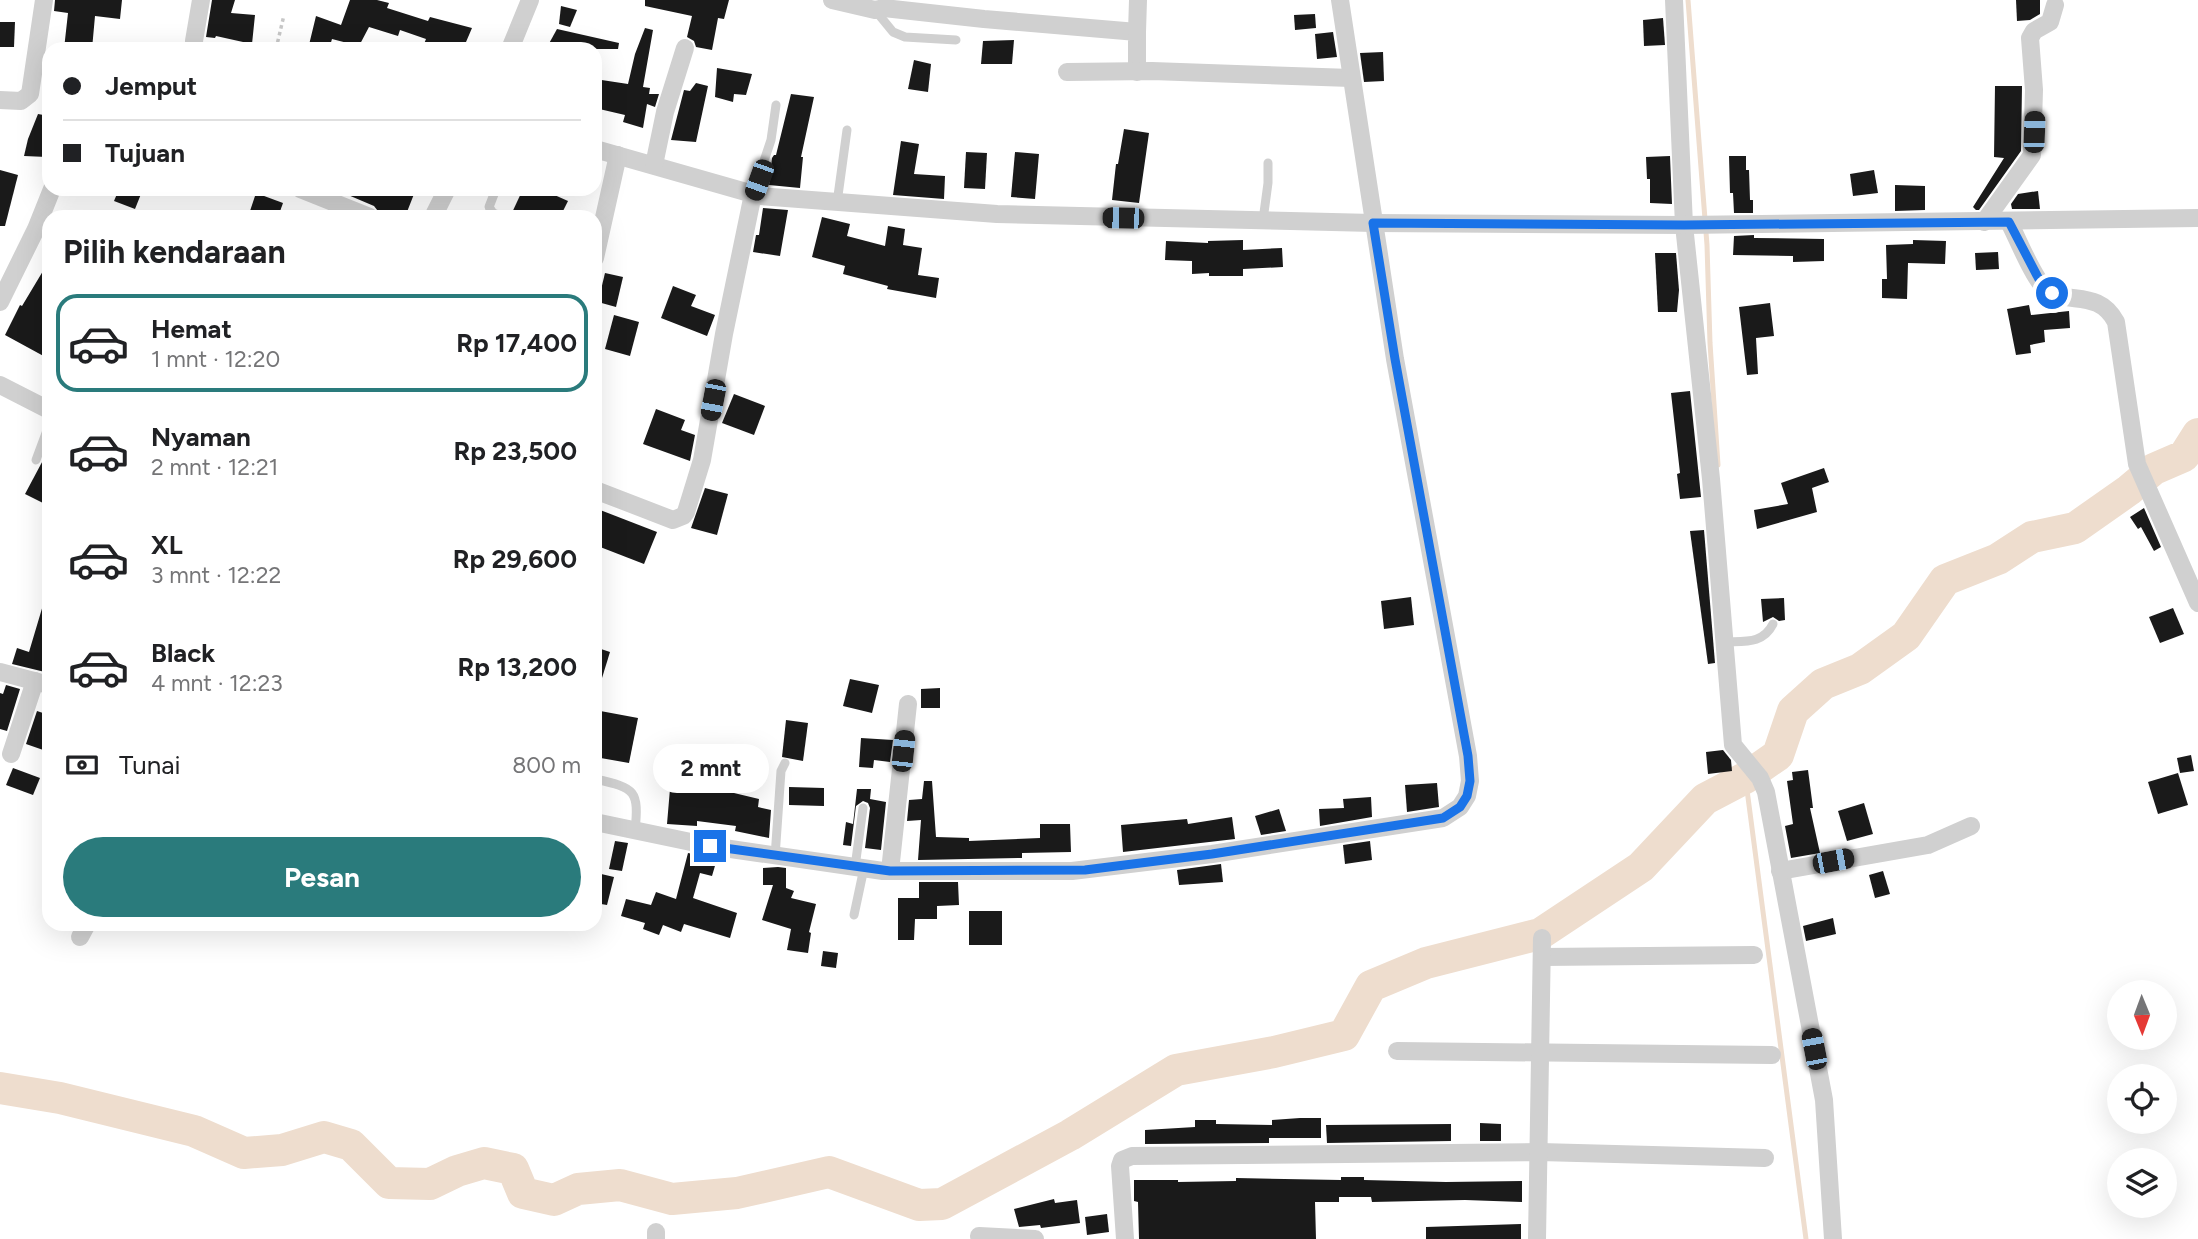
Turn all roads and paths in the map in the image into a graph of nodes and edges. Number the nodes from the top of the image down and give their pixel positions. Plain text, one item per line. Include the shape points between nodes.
1 (44, 0) edge
2 (201, 0) edge
3 (530, 0) edge
4 (832, 0) edge
5 (1138, 0) edge
6 (1340, 0) edge
7 (1674, 0) edge
8 (2055, 5) dead end
9 (883, 6) edge
10 (284, 15) dead end
11 (1137, 32) junction
12 (956, 40) dead end
13 (194, 42) edge
14 (278, 42) edge
15 (513, 42) edge
16 (685, 48) dead end
17 (1067, 72) dead end
18 (1137, 72) junction
19 (1351, 78) junction
20 (0, 100) edge
21 (776, 105) dead end
22 (847, 130) dead end
23 (602, 151) edge
24 (618, 155) junction
25 (1268, 163) dead end
26 (654, 166) junction
27 (753, 194) junction
28 (318, 196) edge
29 (837, 203) junction
30 (352, 210) edge
31 (42, 213) edge
32 (2198, 218) edge
33 (1263, 220) junction
34 (1984, 222) junction
35 (2009, 222) junction
36 (1373, 223) junction
37 (1697, 225) junction
38 (602, 227) edge
39 (0, 302) edge
40 (0, 385) edge
41 (42, 406) edge
42 (42, 444) edge
43 (36, 460) dead end
44 (602, 493) edge
45 (2198, 603) edge
46 (1773, 624) dead end
47 (1725, 642) junction
48 (0, 672) edge
49 (42, 683) edge
50 (908, 704) dead end
51 (11, 754) dead end
52 (785, 763) dead end
53 (602, 781) edge
54 (863, 808) dead end
55 (602, 824) edge
56 (1971, 826) dead end
57 (635, 832) junction
58 (775, 857) junction
59 (860, 868) junction
60 (890, 871) junction
61 (1780, 872) junction
62 (854, 915) dead end
63 (1542, 938) dead end
64 (1754, 955) dead end
65 (1542, 957) junction
66 (1396, 1051) dead end
67 (1541, 1051) junction
68 (1772, 1055) dead end
69 (1540, 1152) junction
70 (1765, 1158) dead end
71 (979, 1236) dead end
72 (1035, 1239) edge
73 (1125, 1239) edge
74 (1537, 1239) edge
75 (1833, 1239) edge

1 - 20 street via 30,94 21,101
2 - 13 street
3 - 15 street
4 - 9 street
5 - 11 street
6 - 19 street
7 - 37 street
8 - 34 street via 2050,22 2030,38 2032,155
9 - 11 street
9 - 12 lane via 893,32
10 - 14 path
11 - 18 street
16 - 26 street
17 - 18 street
18 - 19 street
19 - 36 street
21 - 27 lane via 771,140
22 - 29 lane
23 - 24 street
24 - 26 street
24 - 38 street
25 - 33 lane
26 - 27 street
27 - 29 street
27 - 44 street via 702,460 686,512 673,520
28 - 30 street
29 - 33 street via 1009,215
31 - 39 street
32 - 35 street
33 - 36 street
34 - 35 street
34 - 37 street
35 - 45 street via 2042,285 2058,295 2088,299 2112,316 2118,329 2136,460
36 - 37 street
36 - 60 street via 1468,756 1470,789 1460,807 1443,818 1409,824 1085,870
37 - 47 street
40 - 41 street
42 - 43 lane
46 - 47 lane via 1762,638
47 - 61 street via 1733,745 1766,792
48 - 49 street
49 - 51 street
50 - 60 street
52 - 58 lane
53 - 57 lane via 634,793 638,804
54 - 59 lane
55 - 57 street
56 - 61 street via 1928,845
57 - 58 street
58 - 59 street
59 - 60 street
59 - 62 lane
61 - 75 street via 1824,1100
63 - 65 street
64 - 65 street
65 - 67 street
66 - 67 street
67 - 68 street
67 - 69 street
69 - 70 street
69 - 73 street via 1126,1157 1119,1174
69 - 74 street
71 - 72 street

